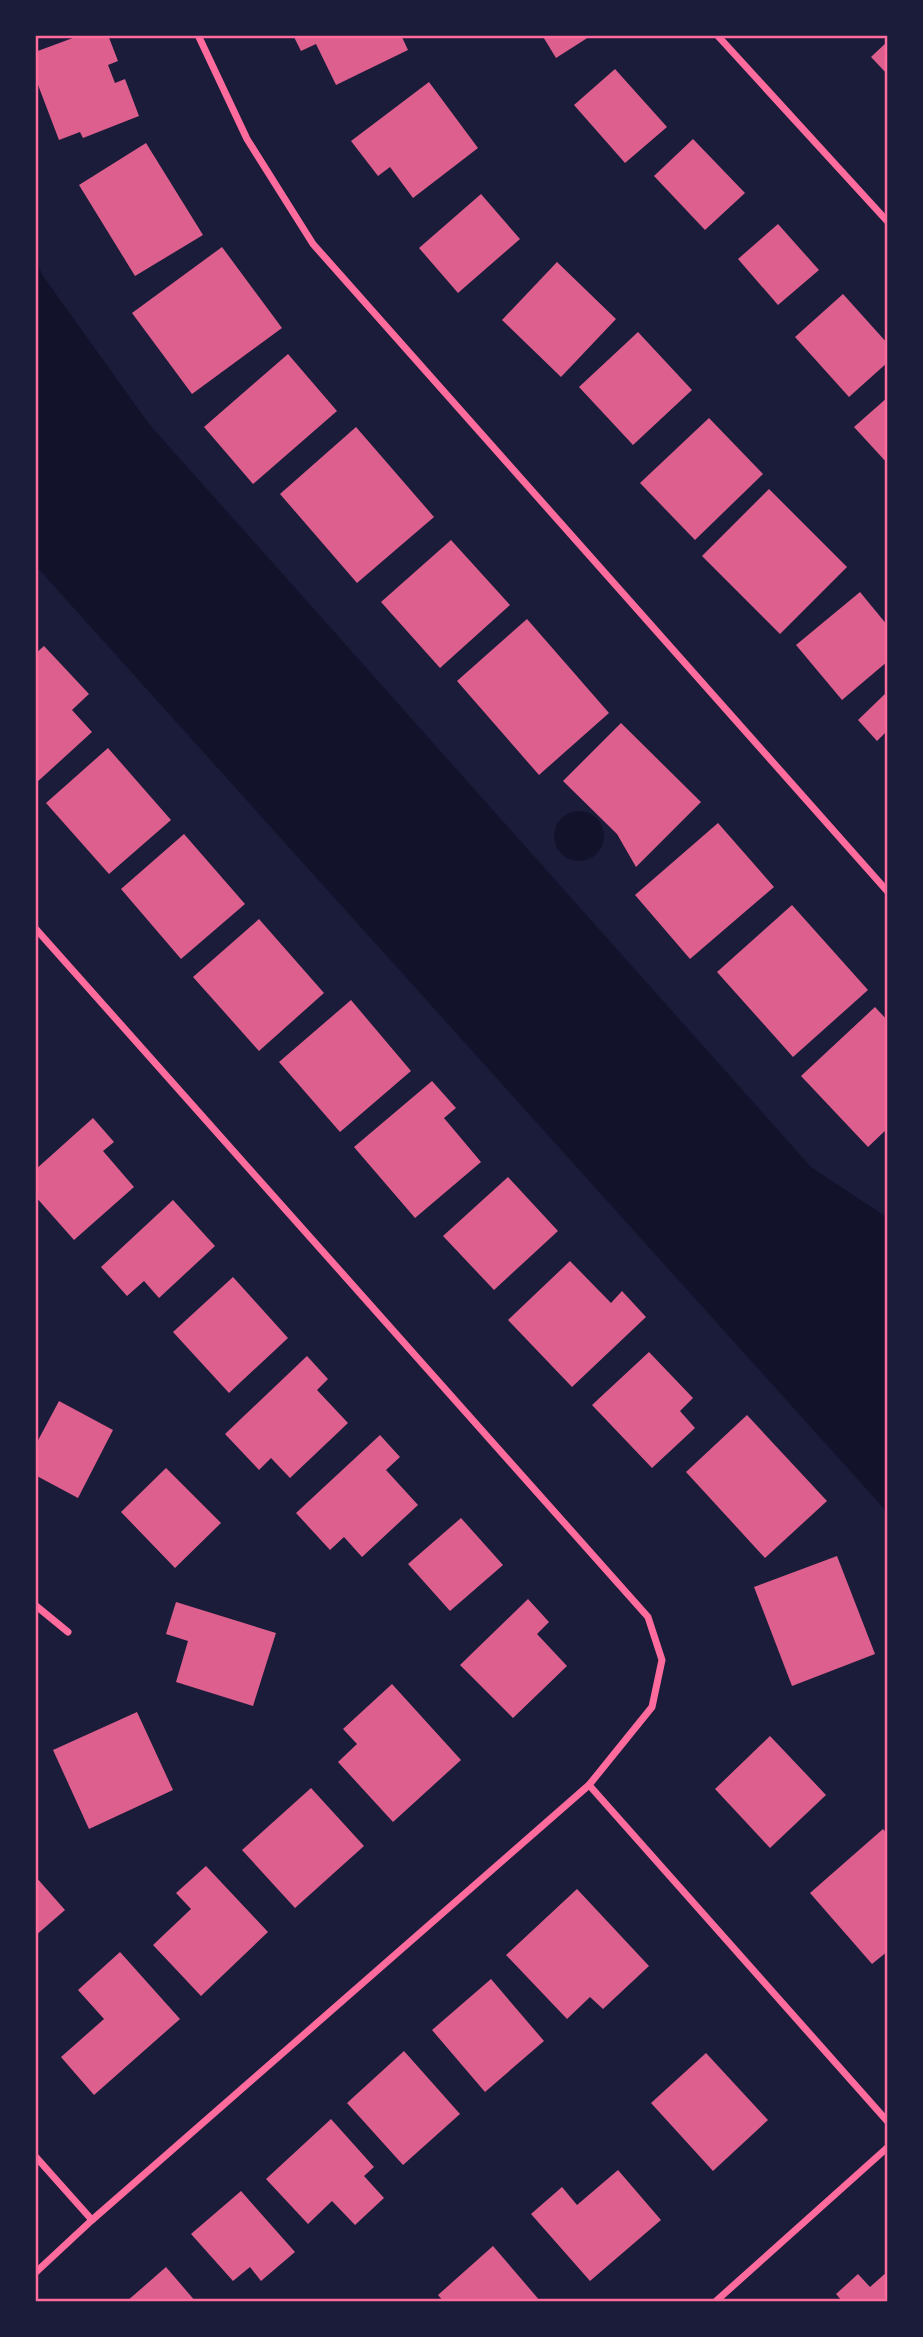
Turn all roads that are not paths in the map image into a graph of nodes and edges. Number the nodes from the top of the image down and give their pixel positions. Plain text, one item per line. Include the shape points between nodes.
1 (198, 35) edge
2 (717, 35) edge
3 (888, 222) edge
4 (888, 892) edge
5 (35, 928) edge
6 (35, 1605) edge
7 (68, 1632) dead end
8 (589, 1785) junction
9 (888, 2122) edge
10 (888, 2147) edge
11 (35, 2156) edge
12 (92, 2220) junction
13 (35, 2273) edge
14 (715, 2302) edge

1 - 4 street via 247,139 313,244
2 - 3 street
5 - 8 street via 648,1617 662,1660 652,1707
6 - 7 street
8 - 9 street
8 - 12 street
10 - 14 street
11 - 12 street
12 - 13 street

